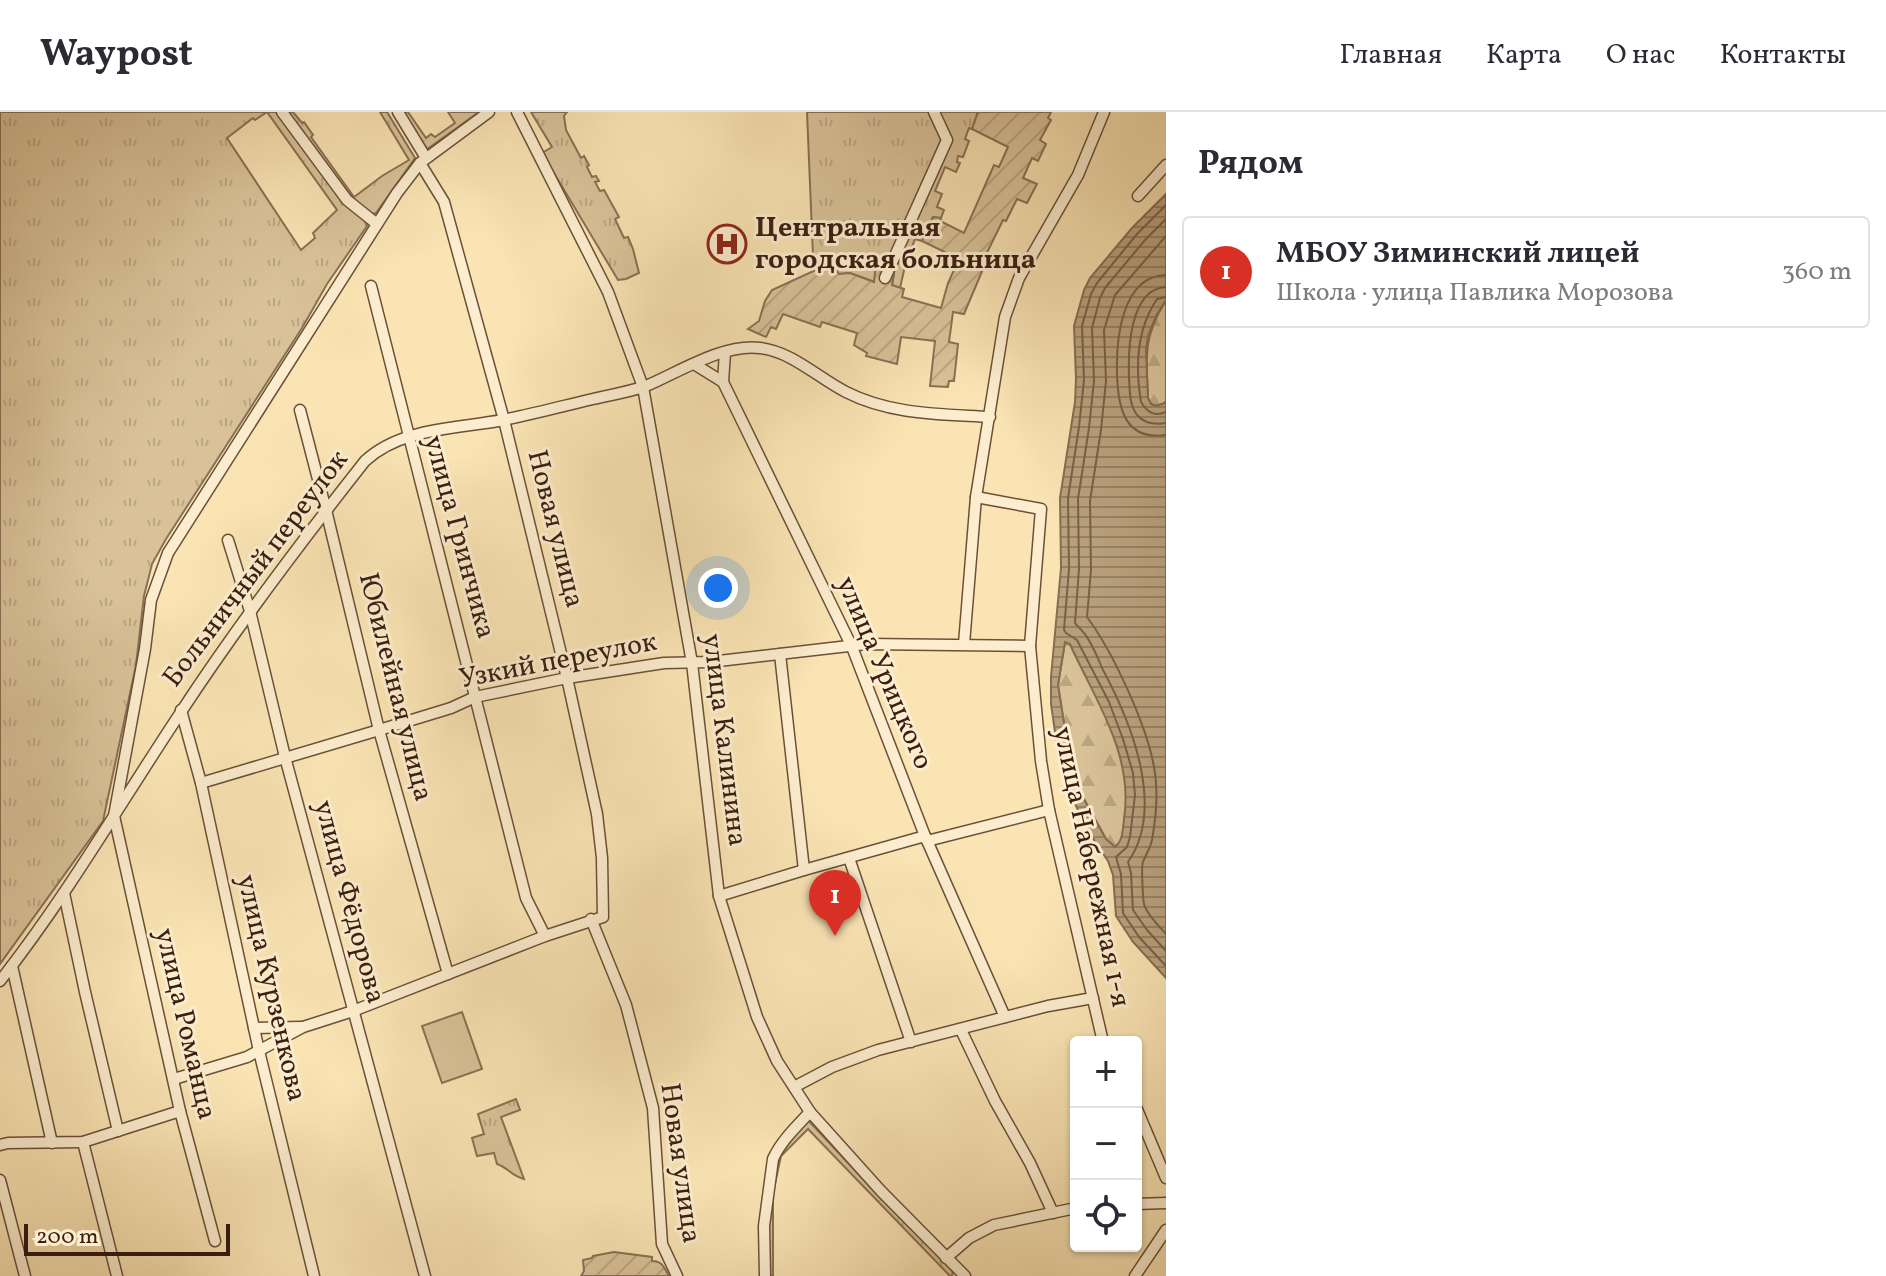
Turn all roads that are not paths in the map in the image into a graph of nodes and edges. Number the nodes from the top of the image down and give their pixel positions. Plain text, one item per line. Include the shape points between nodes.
1 (282, 112) edge
2 (398, 112) edge
3 (489, 112) edge
4 (517, 112) edge
5 (934, 112) edge
6 (1104, 112) edge
7 (423, 160) junction
8 (1166, 165) edge
9 (1138, 196) dead end
10 (377, 224) junction
11 (885, 278) dead end
12 (371, 286) dead end
13 (725, 352) junction
14 (694, 364) junction
15 (723, 382) junction
16 (643, 387) junction
17 (300, 410) dead end
18 (990, 417) junction
19 (504, 420) junction
20 (408, 436) junction
21 (976, 497) junction
22 (326, 510) junction
23 (228, 540) dead end
24 (250, 611) junction
25 (964, 644) junction
26 (1030, 646) junction
27 (852, 647) junction
28 (780, 654) junction
29 (692, 663) junction
30 (567, 678) junction
31 (475, 697) junction
32 (181, 710) junction
33 (379, 730) junction
34 (285, 757) junction
35 (201, 783) junction
36 (1049, 810) junction
37 (114, 816) junction
38 (926, 838) junction
39 (849, 858) junction
40 (804, 870) junction
41 (64, 893) junction
42 (719, 896) junction
43 (591, 919) junction
44 (545, 936) junction
45 (12, 966) junction
46 (448, 974) junction
47 (0, 981) edge
48 (1093, 998) junction
49 (353, 1011) junction
50 (1005, 1017) junction
51 (303, 1027) junction
52 (254, 1028) junction
53 (961, 1030) junction
54 (1102, 1036) edge
55 (911, 1042) junction
56 (259, 1051) junction
57 (174, 1079) junction
58 (794, 1087) junction
59 (1136, 1108) edge
60 (180, 1111) junction
61 (810, 1112) junction
62 (118, 1131) junction
63 (83, 1142) junction
64 (52, 1143) junction
65 (0, 1145) edge
66 (1166, 1178) edge
67 (0, 1180) edge
68 (1166, 1203) edge
69 (1142, 1204) edge
70 (1070, 1209) edge
71 (1053, 1213) junction
72 (1166, 1230) edge
73 (215, 1241) dead end
74 (946, 1258) junction
75 (961, 1275) edge
76 (25, 1276) edge
77 (117, 1276) edge
78 (314, 1276) edge
79 (425, 1276) edge
80 (677, 1276) edge
81 (765, 1276) edge
82 (1135, 1276) edge

1 - 10 street via 347,200
2 - 7 street, Новая улица
3 - 7 street
4 - 16 street, улица Калинина via 608,292
5 - 11 street via 947,140
6 - 18 street via 1078,175 1019,278 1005,317
7 - 10 street
7 - 19 street, Новая улица via 444,202
8 - 9 street
10 - 37 street via 168,553 151,600
12 - 20 street, улица Гринчика
13 - 14 street, Больничный переулок
13 - 15 street
13 - 18 street, Больничный переулок via 748,347 775,350 846,392 893,409
14 - 15 street
14 - 16 street, Больничный переулок
15 - 27 street, улица Урицкого
16 - 19 street, Больничный переулок
16 - 29 street, улица Калинина
17 - 22 street, Юбилейная улица
18 - 21 street
19 - 20 street, Больничный переулок
19 - 30 street, Новая улица
20 - 22 street, Больничный переулок via 376,451
20 - 31 street, улица Гринчика
21 - 25 street
21 - 26 street, улица Набережная 1-я via 1041,509
22 - 24 street, Больничный переулок
22 - 33 street, Юбилейная улица
23 - 24 street, улица Фёдорова
24 - 32 street, Больничный переулок
24 - 34 street, улица Фёдорова
25 - 26 street, Узкий переулок
25 - 27 street, Узкий переулок
26 - 36 street, улица Набережная 1-я
27 - 28 street, Узкий переулок
27 - 38 street, улица Урицкого
28 - 29 street, Узкий переулок
28 - 40 street
29 - 30 street, Узкий переулок
29 - 42 street, улица Калинина
30 - 31 street, Узкий переулок
30 - 43 street, Новая улица via 602,858 603,917
31 - 33 street, Узкий переулок
31 - 44 street, улица Гринчика via 526,898
32 - 35 street, улица Курзенкова
32 - 37 street, Больничный переулок
33 - 34 street, Узкий переулок
33 - 46 street, Юбилейная улица
34 - 35 street, Узкий переулок
34 - 49 street, улица Фёдорова
35 - 52 street, улица Курзенкова
36 - 38 street
36 - 48 street, улица Набережная 1-я
37 - 41 street, Больничный переулок
37 - 57 street, улица Романца
38 - 39 street
38 - 50 street, улица Урицкого
39 - 40 street
39 - 55 street
40 - 42 street
41 - 45 street, Больничный переулок
41 - 62 street
42 - 58 street, улица Калинина via 757,1017
43 - 44 street
43 - 80 street, Новая улица via 626,1005 653,1108 662,1244
44 - 46 street
45 - 47 street, Больничный переулок
45 - 64 street
46 - 49 street
48 - 50 street
48 - 54 street, улица Набережная 1-я
49 - 51 street
49 - 79 street, улица Фёдорова
50 - 53 street
51 - 52 street
51 - 56 street
52 - 56 street, улица Курзенкова
53 - 55 street
53 - 71 street
55 - 58 street via 832,1067
56 - 57 street
56 - 78 street, улица Курзенкова
57 - 60 street, улица Романца
58 - 61 street, улица Калинина
59 - 66 street
60 - 62 street
60 - 73 street, улица Романца
61 - 74 street, улица Калинина
61 - 81 street via 773,1159 764,1226
62 - 63 street
63 - 64 street
63 - 77 street
64 - 65 street
67 - 76 street
68 - 69 street
70 - 71 street
71 - 74 street via 981,1230
72 - 82 street
74 - 75 street, улица Калинина

